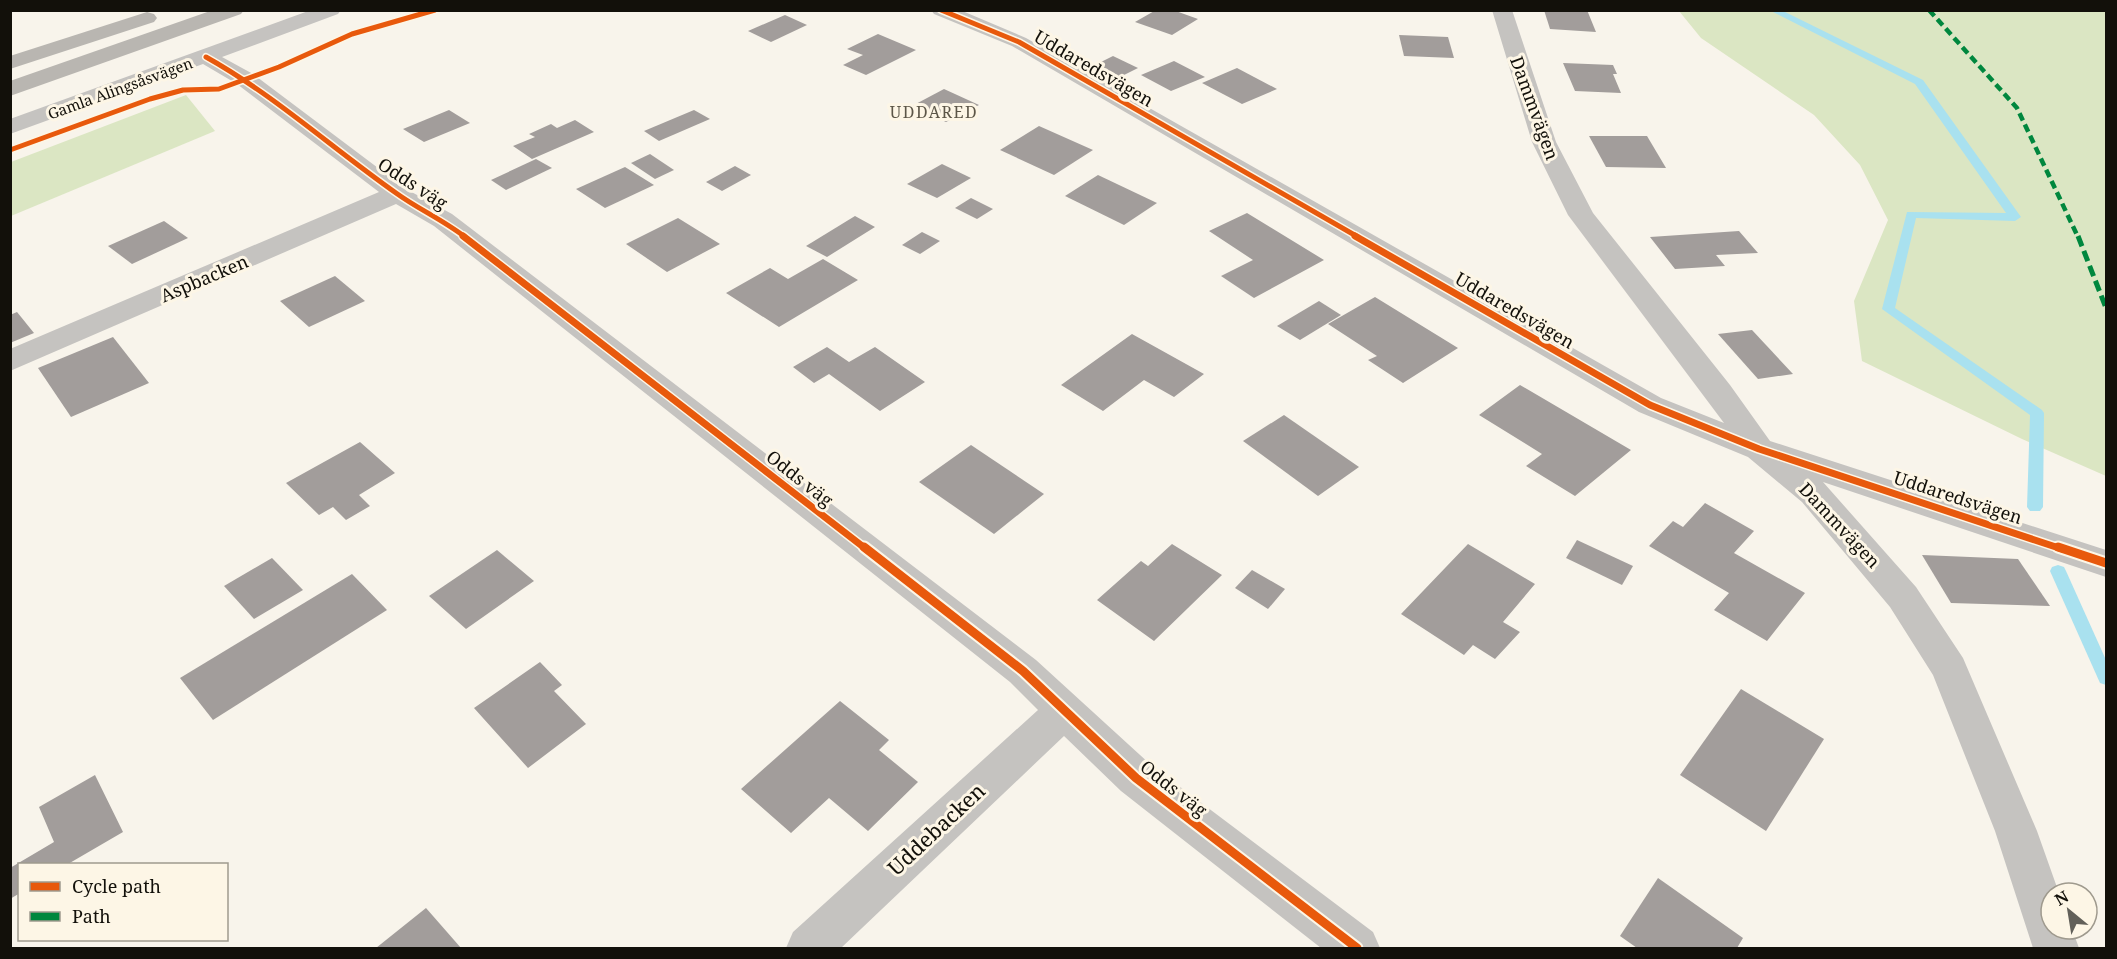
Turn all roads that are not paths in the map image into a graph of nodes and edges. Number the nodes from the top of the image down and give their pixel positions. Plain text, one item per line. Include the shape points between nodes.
1 (168, 10) edge
2 (234, 10) edge
3 (331, 10) edge
4 (941, 10) edge
5 (1502, 10) edge
6 (206, 57) junction
7 (10, 62) edge
8 (10, 89) edge
9 (10, 127) edge
10 (397, 194) junction
11 (10, 361) edge
12 (1760, 449) junction
13 (2106, 563) edge
14 (1064, 711) junction
15 (809, 948) edge
16 (1357, 948) edge
17 (2056, 948) edge

1 - 7 highway
2 - 8 highway
3 - 6 street, Gamla Alingsåsvägen
4 - 12 street, Uddaredsvägen via 1019,42 1650,405
5 - 12 street, Dammvägen via 1544,142 1581,215
6 - 9 street, Gamla Alingsåsvägen
6 - 10 street, Odds väg via 245,79
10 - 11 street, Aspbacken
10 - 14 street, Odds väg via 443,220 1023,671
12 - 13 street, Uddaredsvägen
12 - 17 street, Dammvägen via 1815,493 1903,597 1950,669 2016,831
14 - 15 street, Uddebacken
14 - 16 street, Odds väg via 1136,778

